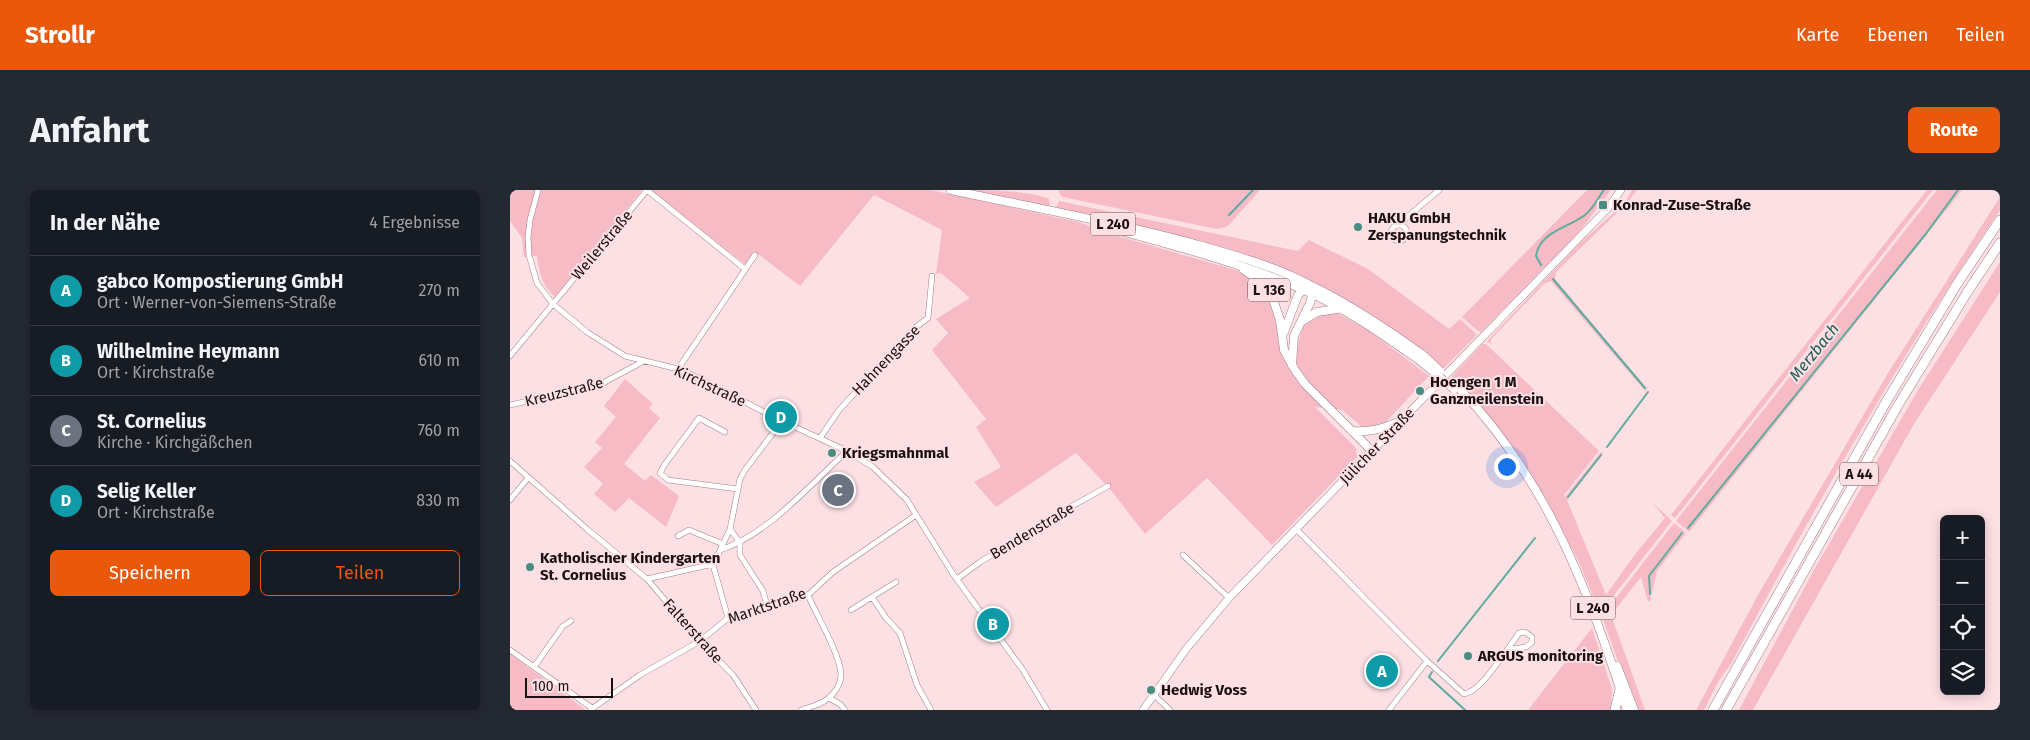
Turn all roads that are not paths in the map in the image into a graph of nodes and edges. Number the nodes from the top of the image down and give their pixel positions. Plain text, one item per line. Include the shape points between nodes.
1 (538, 190) edge
2 (951, 190) edge
3 (1439, 190) edge
4 (1621, 190) edge
5 (1068, 215) junction
6 (2000, 220) edge
7 (1401, 225) dead end
8 (2000, 243) edge
9 (755, 255) dead end
10 (1230, 261) junction
11 (745, 269) junction
12 (932, 276) dead end
13 (1310, 289) junction
14 (553, 304) junction
15 (1339, 308) junction
16 (1299, 324) junction
17 (1283, 336) junction
18 (510, 356) edge
19 (1421, 357) junction
20 (644, 361) junction
21 (1292, 367) junction
22 (678, 369) junction
23 (510, 405) edge
24 (782, 421) junction
25 (1401, 421) junction
26 (1352, 431) junction
27 (725, 432) dead end
28 (820, 438) junction
29 (847, 451) junction
30 (1372, 451) junction
31 (510, 461) edge
32 (528, 478) junction
33 (1108, 486) dead end
34 (738, 489) junction
35 (510, 500) edge
36 (916, 515) junction
37 (730, 529) junction
38 (1296, 530) junction
39 (678, 536) dead end
40 (740, 543) junction
41 (721, 547) junction
42 (1182, 555) dead end
43 (713, 564) junction
44 (647, 579) junction
45 (957, 579) junction
46 (896, 582) dead end
47 (808, 595) junction
48 (872, 597) junction
49 (1229, 598) junction
50 (767, 606) junction
51 (850, 610) dead end
52 (728, 618) junction
53 (571, 621) dead end
54 (700, 641) junction
55 (1608, 646) junction
56 (510, 650) edge
57 (1506, 650) junction
58 (1427, 661) junction
59 (534, 667) junction
60 (1620, 688) junction
61 (1153, 694) junction
62 (829, 698) junction
63 (591, 709) edge
64 (756, 710) edge
65 (801, 710) edge
66 (845, 710) edge
67 (931, 710) edge
68 (1047, 710) edge
69 (1143, 710) edge
70 (1170, 710) edge
71 (1389, 710) edge
72 (1615, 710) edge
73 (1627, 710) edge
74 (1634, 710) edge
75 (1713, 710) edge
76 (1726, 710) edge

1 - 14 street, Kirchstraße via 530,220 529,255 537,283
2 - 5 main road, L 240
3 - 7 street
4 - 25 main road, Jülicher Straße via 1607,209
5 - 10 main road, L 240
5 - 13 main road, L 240 via 1159,234 1235,255 1274,268
6 - 75 highway, A 44 via 1886,402
8 - 76 highway, A 44 via 1897,407
9 - 11 street
10 - 13 main road, L 240
10 - 17 main road, L 136 via 1258,278 1268,289 1278,309
11 - 14 street, Weilerstraße via 648,190
11 - 22 street
12 - 28 street, Hahnengasse via 928,318 854,393
13 - 15 main road, L 240
13 - 16 main road, L 136
13 - 17 main road, L 136 via 1285,326
13 - 19 main road, L 240 via 1372,320
14 - 18 street
14 - 20 street, Kirchstraße via 600,342 625,356
15 - 16 main road via 1317,312
15 - 19 main road, L 240
16 - 21 main road, L 136 via 1293,342
17 - 21 main road, L 136 via 1284,350
19 - 55 main road, L 240, bridge via 1476,405 1533,485 1578,570
20 - 22 street, Kirchstraße
20 - 23 street, Kreuzstraße via 601,384
21 - 26 main road, L 136
22 - 24 street, Kirchstraße
24 - 28 street, Kirchstraße
24 - 34 street via 745,470
25 - 26 main road via 1383,429
25 - 30 main road, Jülicher Straße
26 - 30 main road, L 136
27 - 34 street via 700,417 660,473 668,480
28 - 29 street, Kirchstraße
29 - 36 street, Kirchstraße via 886,477
29 - 40 street via 777,516
30 - 38 main road, Jülicher Straße
31 - 32 street, Falterstraße
32 - 35 street
32 - 44 street, Falterstraße
33 - 45 street, Bendenstraße
34 - 37 street
36 - 45 street, Kirchstraße
36 - 47 street, Marktstraße via 833,572
37 - 40 street
37 - 41 street
38 - 49 main road, Jülicher Straße
38 - 58 street
39 - 41 street via 689,530
40 - 41 street
40 - 50 street via 740,555 763,591
41 - 43 street
42 - 49 street
43 - 44 street
43 - 52 street
44 - 54 street, Falterstraße
45 - 68 street, Kirchstraße via 1023,670
46 - 48 street
47 - 50 street, Marktstraße
47 - 62 street via 840,668 839,685
48 - 51 street
48 - 67 street via 900,634 917,685
49 - 61 main road, Jülicher Straße via 1186,648
50 - 52 street, Marktstraße
52 - 54 street, Marktstraße
53 - 59 street via 563,626
54 - 63 street, Marktstraße via 640,674
54 - 64 street, Falterstraße via 733,675
55 - 60 main road, L 240
55 - 74 main road, L 240
56 - 59 street
57 - 57 street via 1526,647 1532,642 1532,637 1525,632 1520,633
57 - 58 street via 1480,684 1464,694
58 - 71 street
59 - 63 street
60 - 72 highway
60 - 73 main road, L 240
61 - 69 main road, Jülicher Straße
61 - 70 street
62 - 65 street
62 - 66 street

